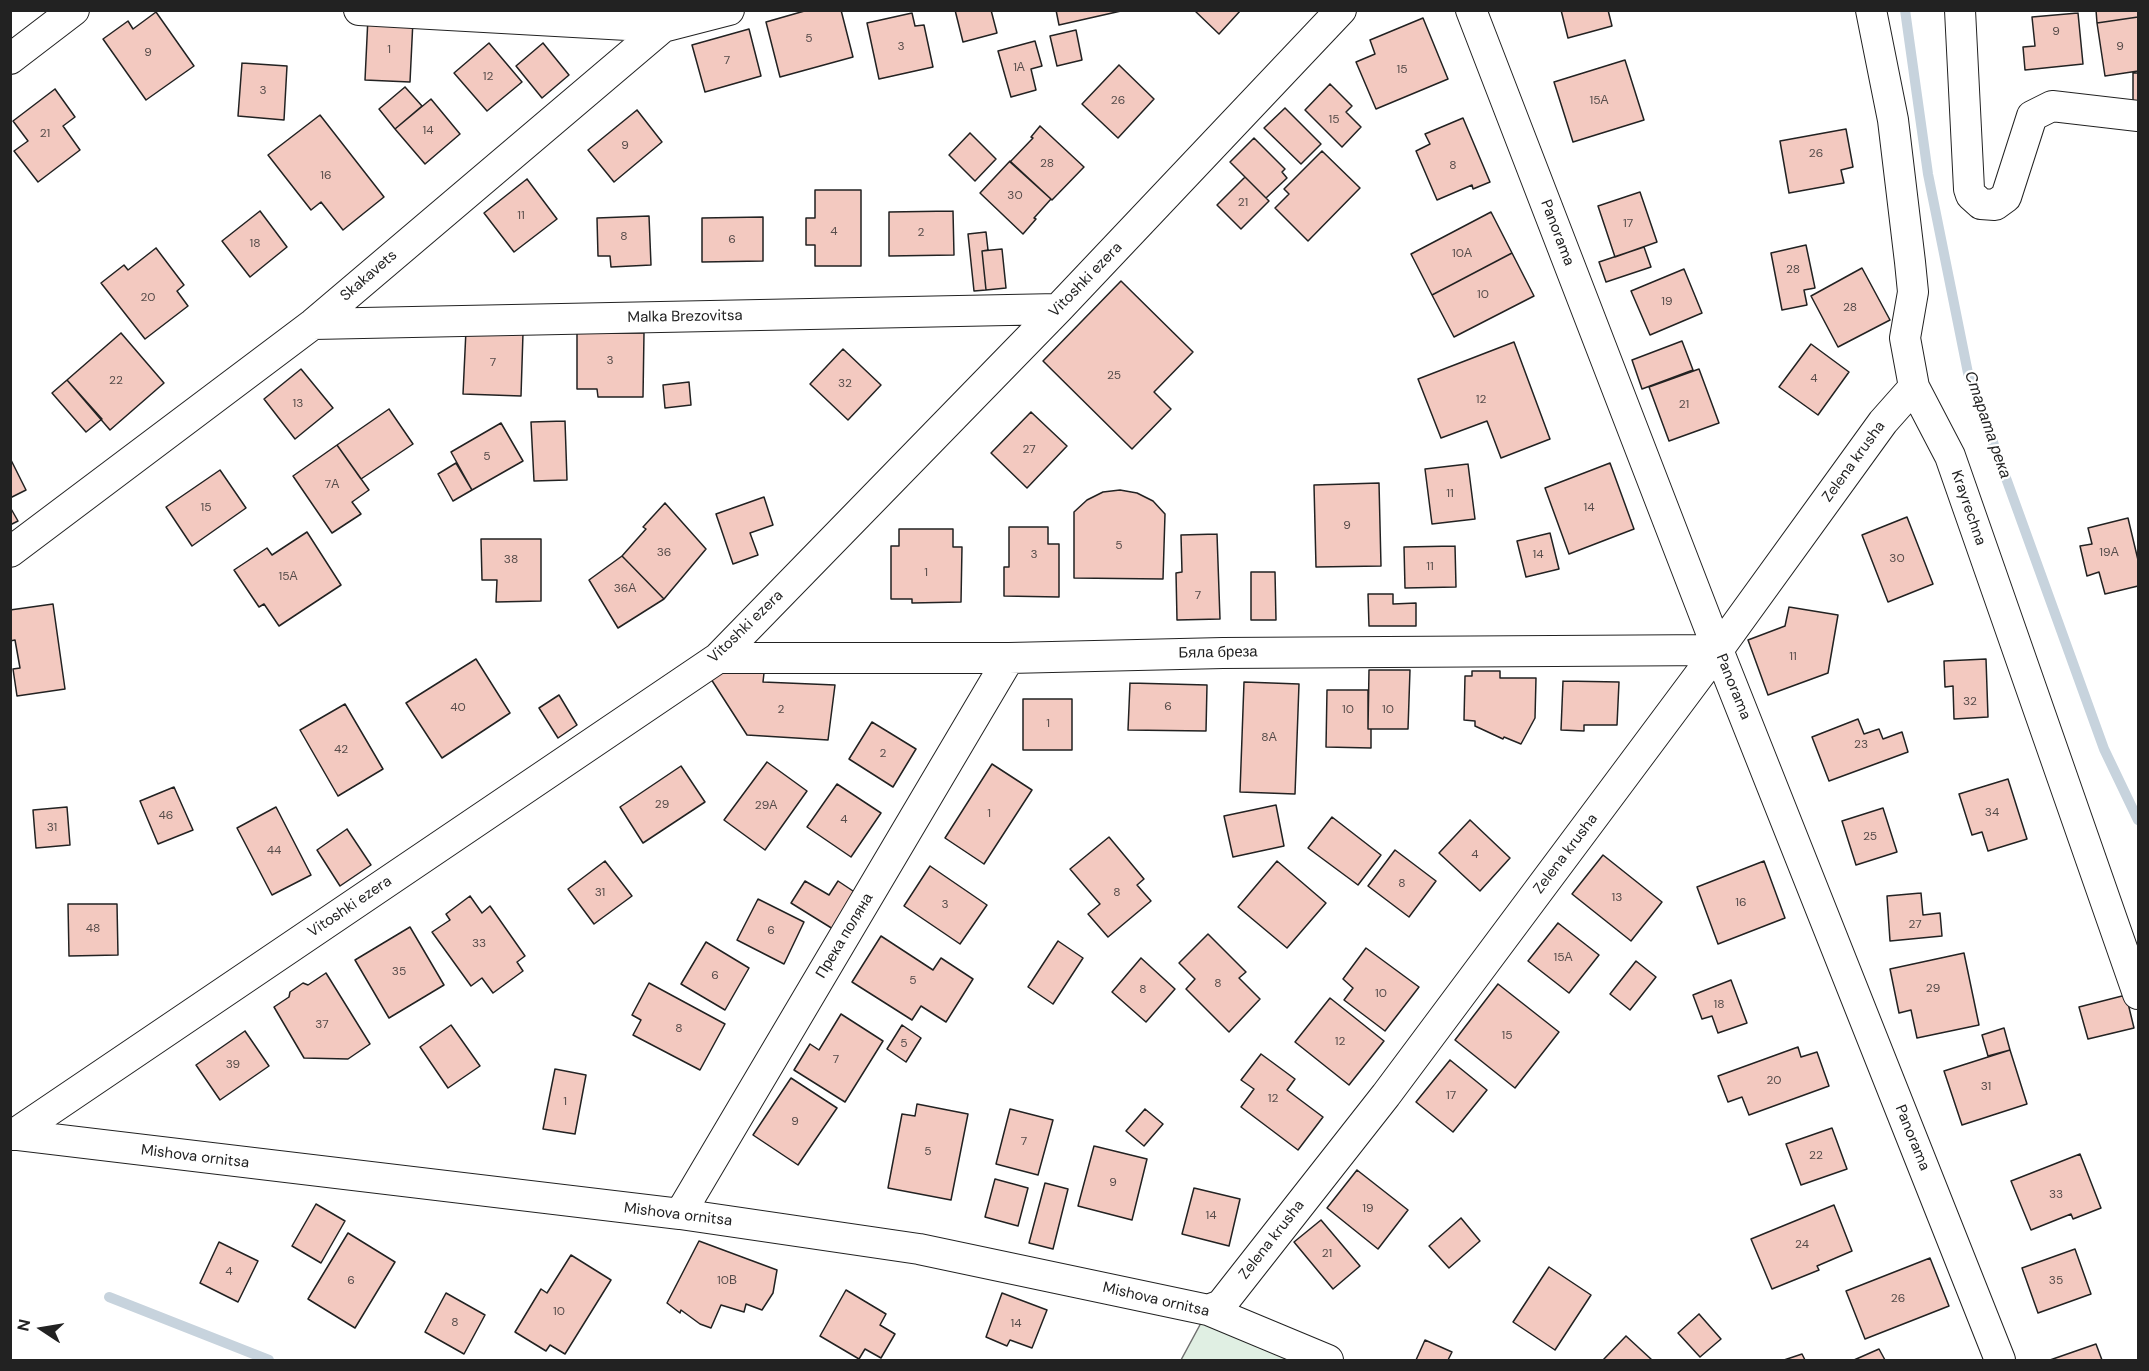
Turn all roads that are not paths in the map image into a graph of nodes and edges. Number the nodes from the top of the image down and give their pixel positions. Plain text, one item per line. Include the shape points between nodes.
1 (74, 10) edge
2 (359, 10) edge
3 (729, 10) edge
4 (1341, 10) edge
5 (1471, 10) edge
6 (1871, 10) edge
7 (1960, 10) edge
8 (663, 27) junction
9 (10, 59) edge
10 (2139, 116) edge
11 (1058, 309) junction
12 (313, 324) junction
13 (1914, 387) junction
14 (10, 552) edge
15 (1718, 650) junction
16 (718, 658) junction
17 (1009, 658) junction
18 (2139, 994) edge
19 (11, 1130) edge
20 (680, 1214) junction
21 (1208, 1310) junction
22 (1328, 1360) edge
23 (2000, 1360) edge

1 - 9 street
2 - 8 street
3 - 8 street, Skakavets
4 - 11 street, Vitoshki ezera
5 - 15 street, Panorama
6 - 13 street, Krayrechna via 1893,120 1910,262 1913,292 1905,338
7 - 10 street via 1969,189 1982,204 1995,205 2006,197 2032,116 2052,106
8 - 12 street, Skakavets
11 - 12 street, Malka Brezovitsa
11 - 16 street, Vitoshki ezera
12 - 14 street, Skakavets
13 - 15 street, Zelena krusha via 1883,422
13 - 18 street, Krayrechna via 1950,456
15 - 17 street, Бяла бреза
15 - 21 street, Zelena krusha via 1386,1095 1221,1305
15 - 23 street, Panorama
16 - 17 street, Бяла бреза
16 - 19 street, Vitoshki ezera
17 - 20 street, Прека поляна
19 - 20 street, Mishova ornitsa
20 - 21 street, Mishova ornitsa via 919,1249
21 - 22 street, Mishova ornitsa

